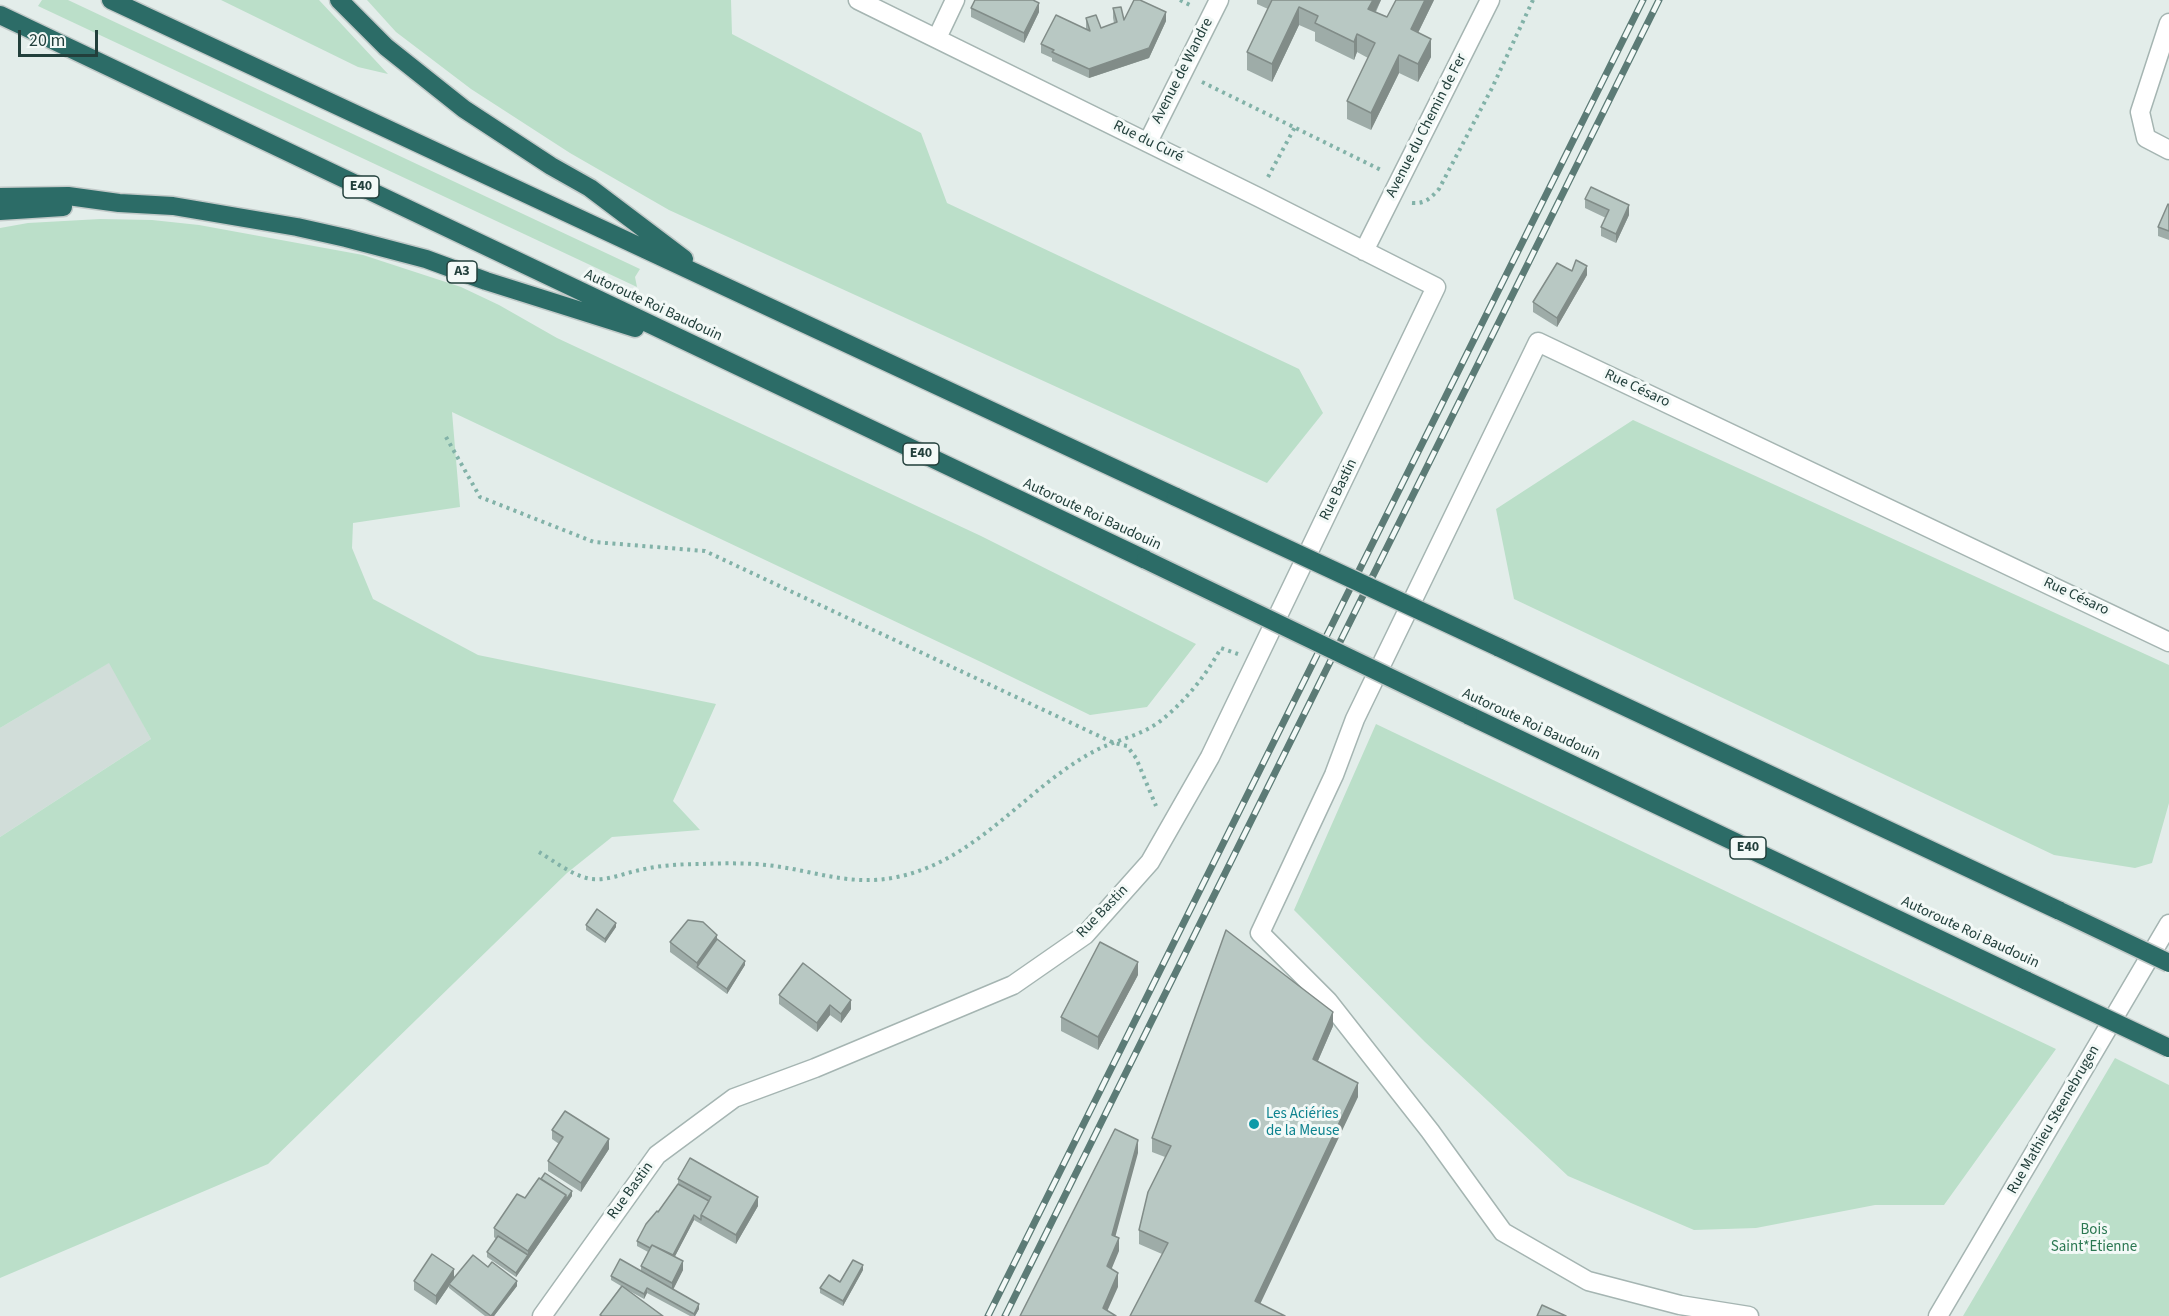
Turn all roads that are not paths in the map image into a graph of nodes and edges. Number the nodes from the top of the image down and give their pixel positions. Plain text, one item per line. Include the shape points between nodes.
1 (111, 0) edge
2 (339, 0) edge
3 (858, 0) edge
4 (956, 0) edge
5 (1219, 0) edge
6 (1491, 0) edge
7 (0, 15) edge
8 (2169, 23) edge
9 (937, 38) junction
10 (1148, 142) junction
11 (2169, 150) edge
12 (0, 197) edge
13 (119, 203) junction
14 (0, 211) edge
15 (1364, 251) junction
16 (713, 282) junction
17 (1436, 287) joint
18 (698, 347) junction
19 (2169, 642) edge
20 (2169, 924) edge
21 (2169, 963) edge
22 (2169, 1048) edge
23 (542, 1316) edge
24 (1749, 1316) edge
25 (1938, 1316) edge

1 - 16 highway
2 - 16 highway via 386,47 464,109 590,188
3 - 9 street, Rue du Curé
4 - 9 street
5 - 10 street, Avenue de Wandre
6 - 15 street, Avenue du Chemin de Fer
7 - 18 highway, Autoroute Roi Baudouin / E40
8 - 11 street via 2140,111 2146,138
9 - 10 street, Rue du Curé
10 - 15 street, Rue du Curé
12 - 13 highway, A3 via 68,196
13 - 14 highway, A3
13 - 18 highway, A3 via 198,209 355,240 426,259
15 - 17 street, Rue du Curé
16 - 21 highway, bridge
17 - 23 street, Rue Bastin via 1210,757 1150,862 1085,935 1013,985 734,1098 657,1155
18 - 22 highway, Autoroute Roi Baudouin / E40, bridge
19 - 24 street, Rue Césaro via 1538,342 1355,719 1334,775 1260,933 1328,1001 1503,1232 1588,1281 1680,1305
20 - 25 street, Rue Mathieu Steenebrugen

